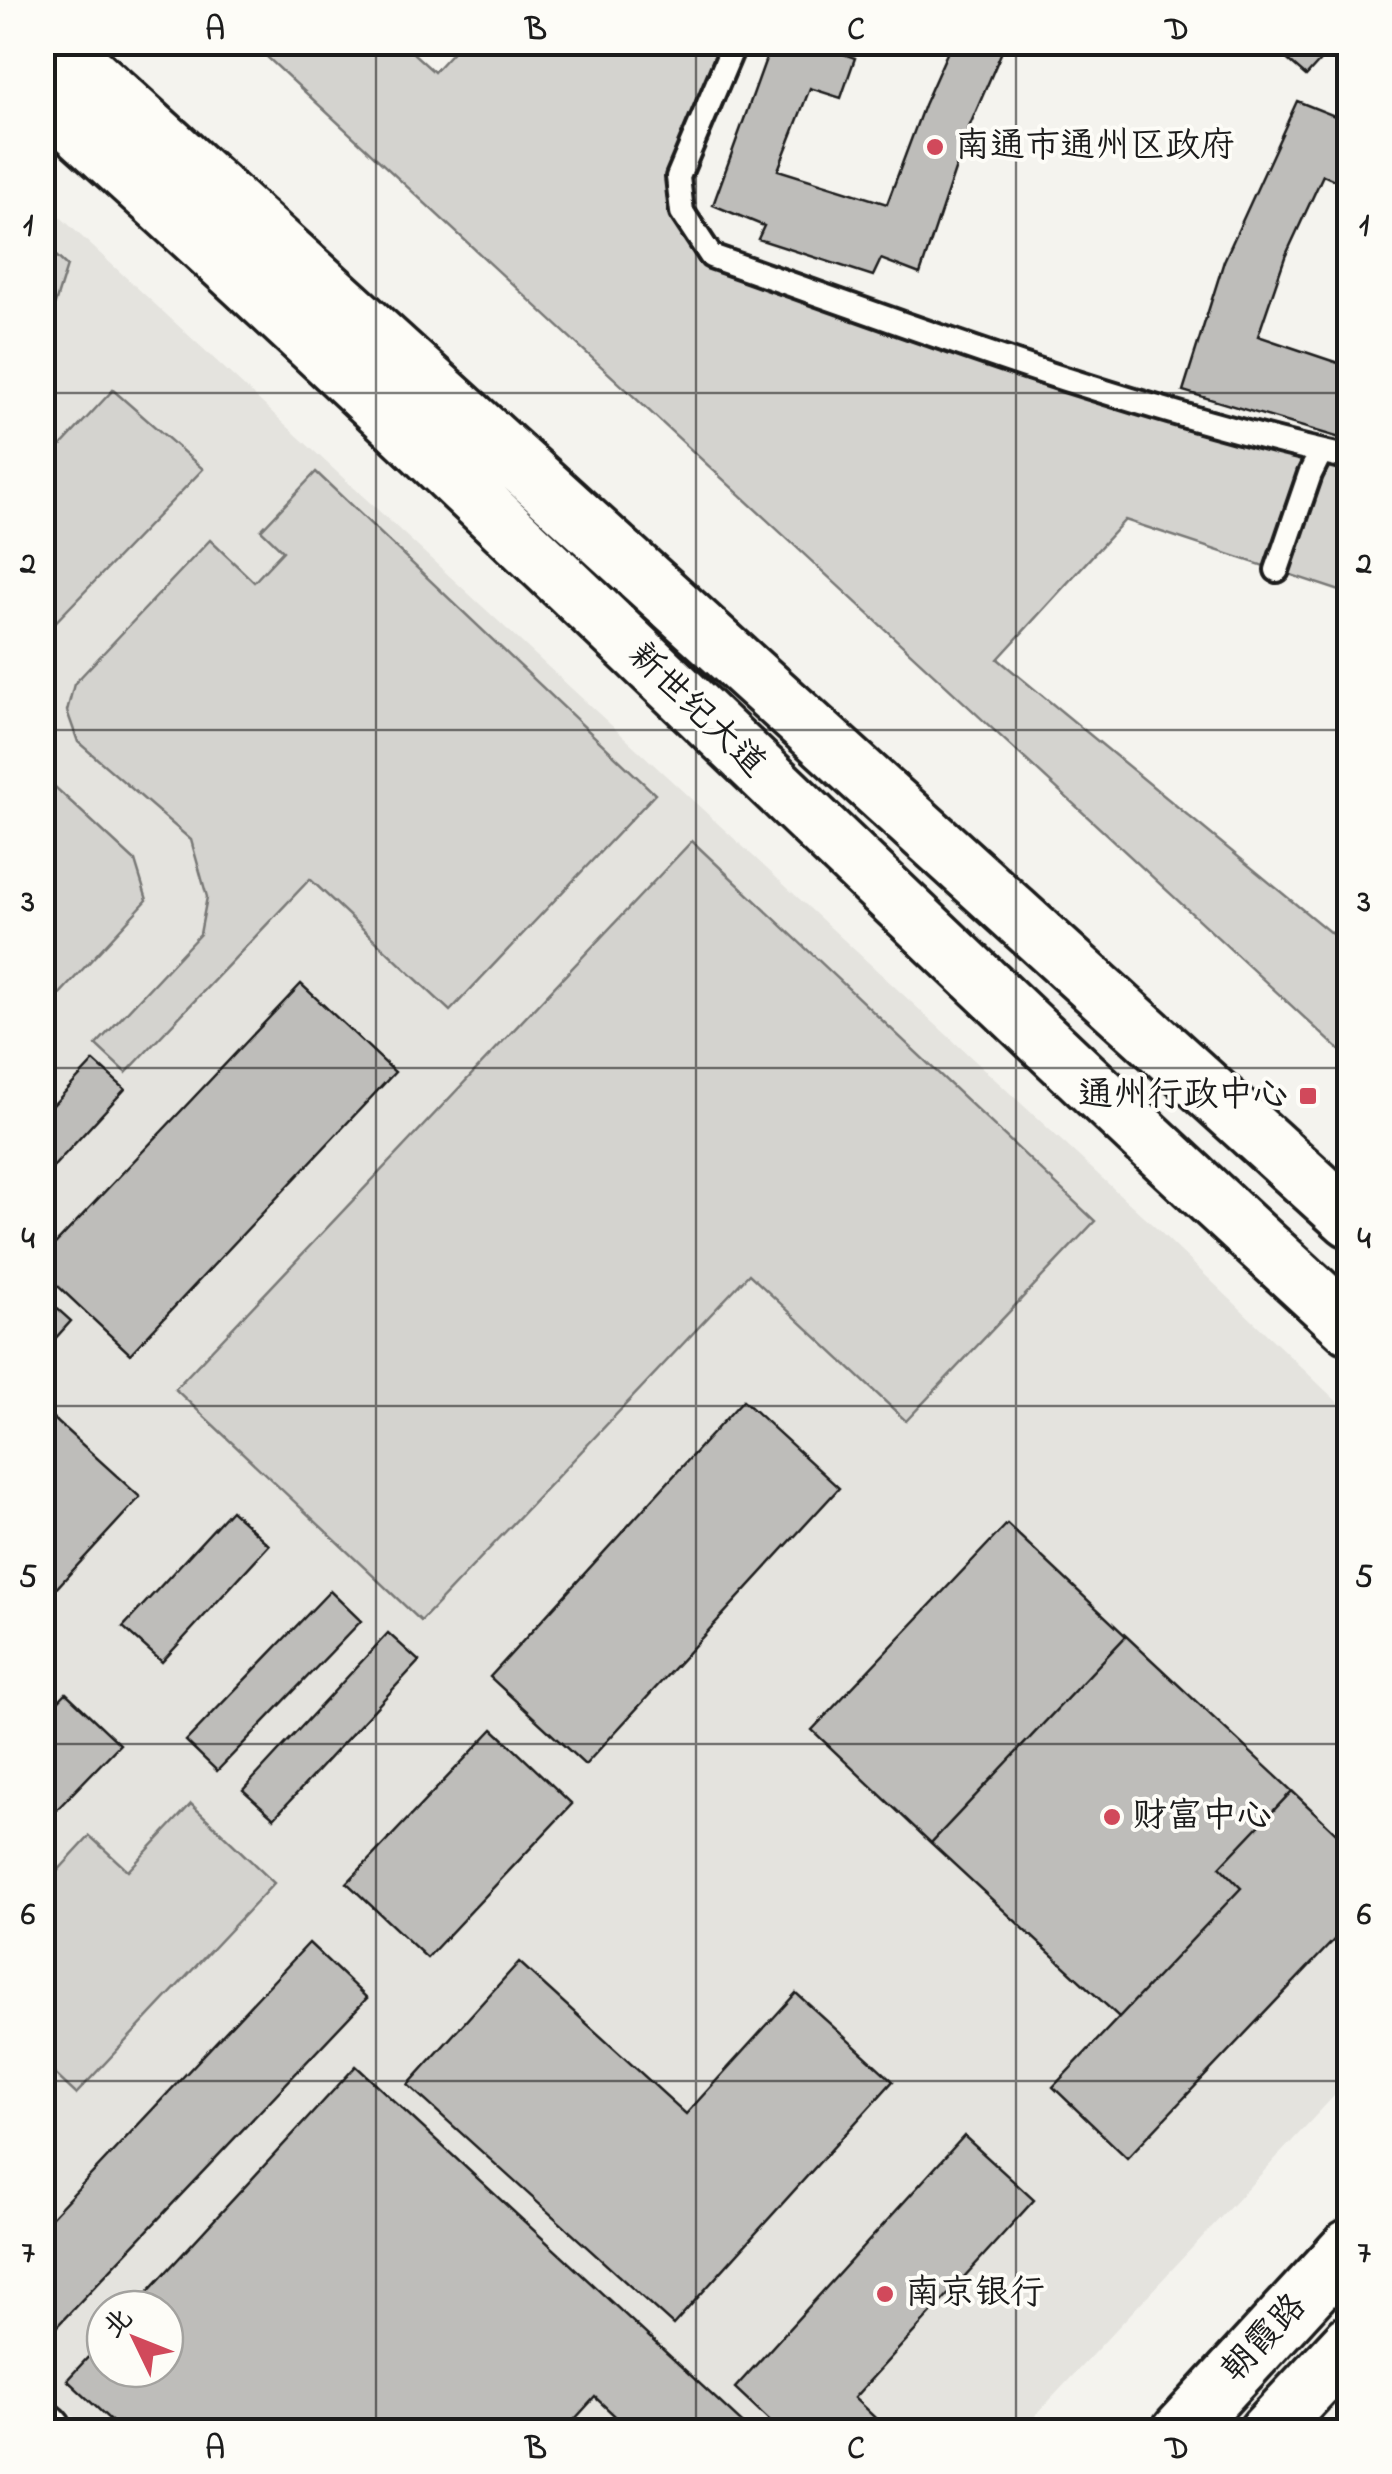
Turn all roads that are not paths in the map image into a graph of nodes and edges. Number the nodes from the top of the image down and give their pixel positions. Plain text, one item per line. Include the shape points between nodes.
1 (55, 42) edge
2 (735, 42) edge
3 (42, 97) edge
4 (1321, 452) junction
5 (1350, 458) edge
6 (1278, 570) dead end
7 (1350, 1219) edge
8 (1350, 1326) edge
9 (1350, 2248) edge
10 (1350, 2342) edge
11 (1180, 2432) edge
12 (1267, 2432) edge

1 - 7 main road, 新世纪大道
2 - 4 lane via 678,177 682,212 711,256 1046,374
3 - 8 main road, 新世纪大道 via 233,268 1130,1125
4 - 5 lane
4 - 6 lane
9 - 11 main road, 朝霞路
10 - 12 main road, 朝霞路

